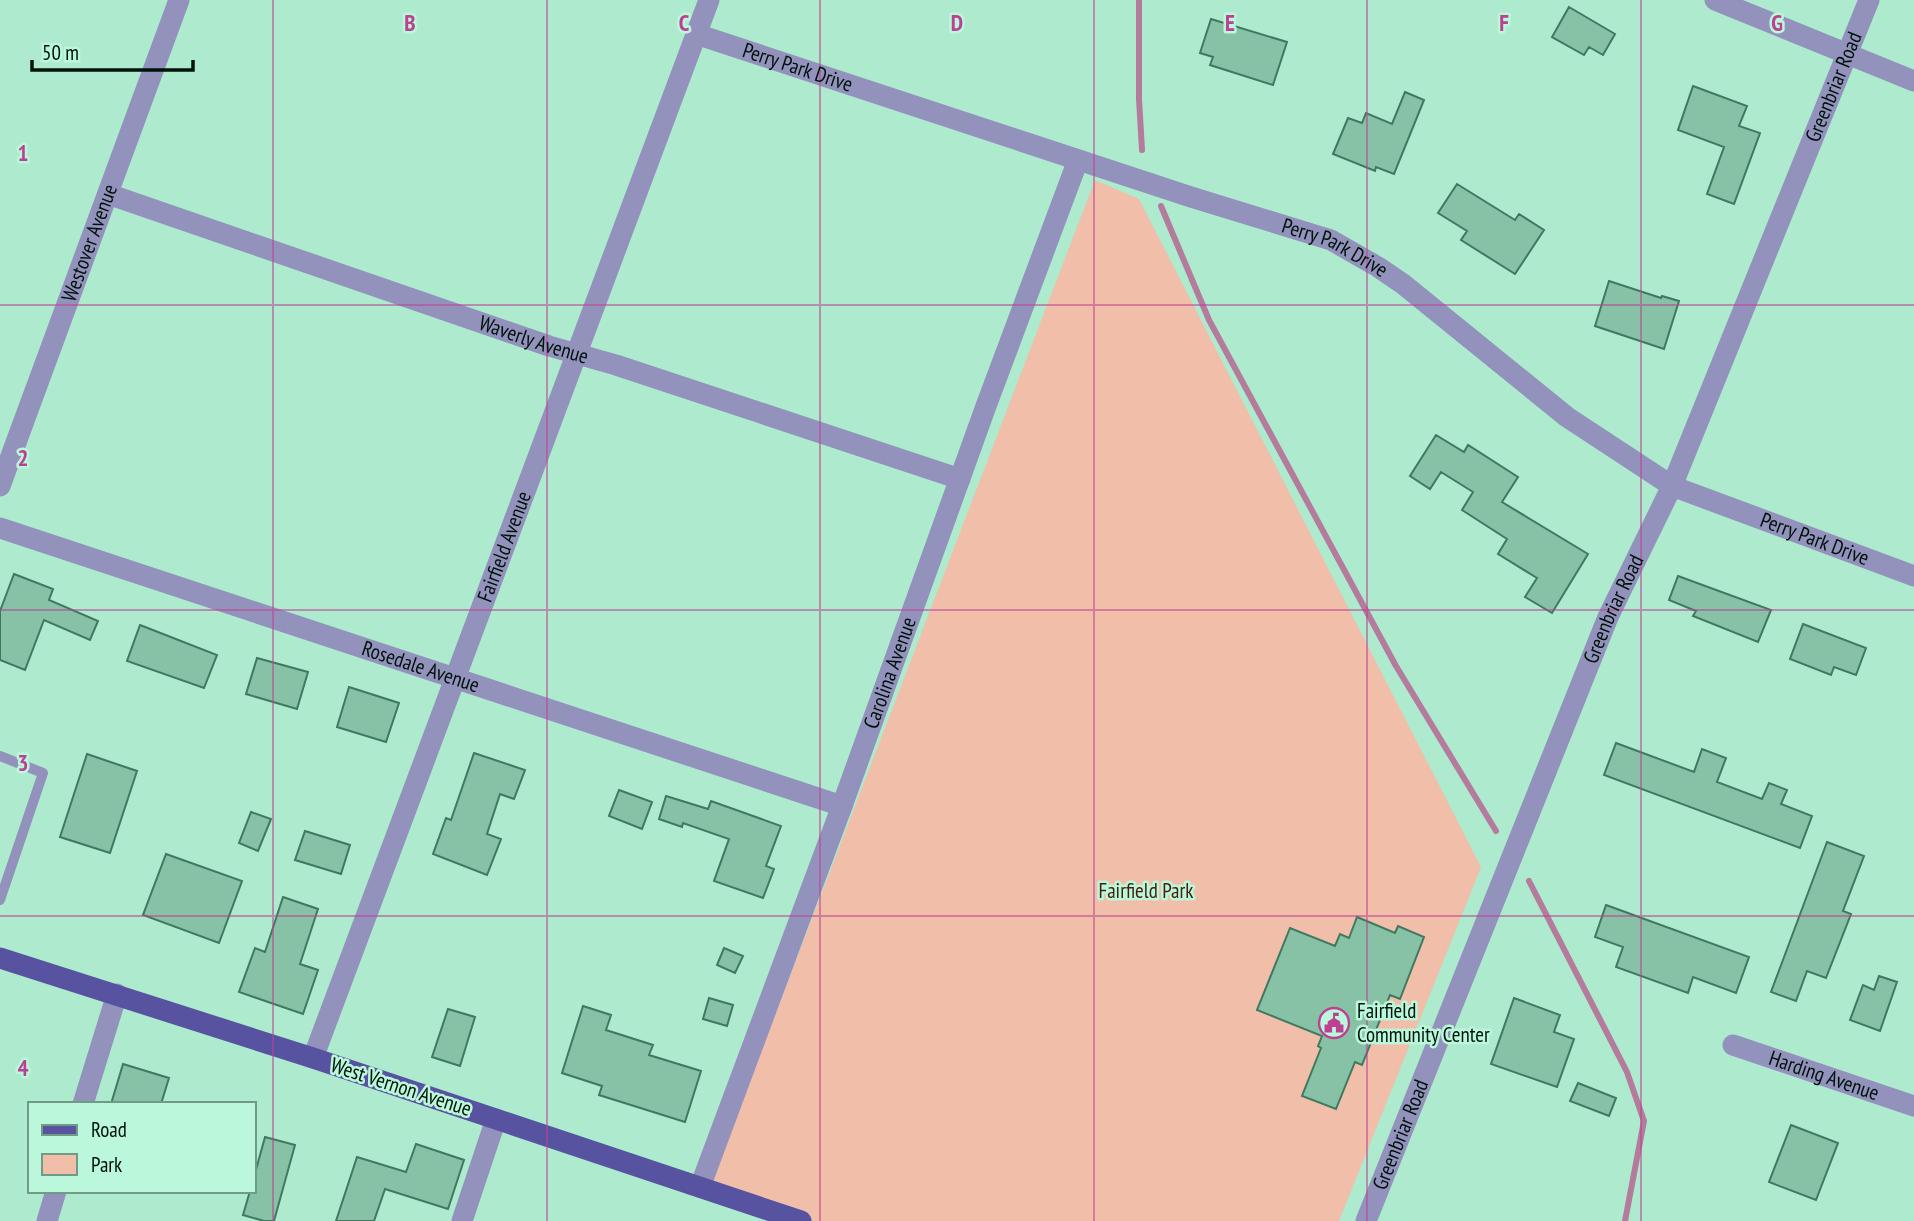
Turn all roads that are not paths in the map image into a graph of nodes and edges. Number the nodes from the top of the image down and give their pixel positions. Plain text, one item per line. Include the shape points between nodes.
1 (179, 0) edge
2 (709, 0) edge
3 (1715, 0) edge
4 (1869, 0) edge
5 (696, 34) junction
6 (1848, 53) junction
7 (1914, 81) edge
8 (1078, 160) junction
9 (108, 194) junction
10 (576, 354) junction
11 (960, 479) junction
12 (0, 486) edge
13 (1672, 486) junction
14 (0, 528) edge
15 (1914, 576) edge
16 (453, 678) junction
17 (0, 756) edge
18 (842, 806) junction
19 (1, 895) edge
20 (0, 958) edge
21 (117, 994) junction
22 (1733, 1045) dead end
23 (313, 1058) junction
24 (84, 1102) edge
25 (1914, 1106) edge
26 (496, 1119) junction
27 (700, 1187) junction
28 (55, 1193) edge
29 (47, 1221) edge
30 (462, 1221) edge
31 (801, 1221) edge
32 (1366, 1221) edge

1 - 9 street, Westover Avenue
2 - 5 street, Fairfield Avenue
3 - 6 street
4 - 6 street, Greenbriar Road
5 - 8 street, Perry Park Drive
5 - 10 street, Fairfield Avenue
6 - 7 street
6 - 13 street, Greenbriar Road
8 - 11 street, Carolina Avenue
8 - 13 street, Perry Park Drive via 1346,247 1403,284 1567,417
9 - 10 street, Waverly Avenue
9 - 12 street, Westover Avenue
10 - 11 street, Waverly Avenue
10 - 16 street, Fairfield Avenue
11 - 18 street, Carolina Avenue
13 - 15 street, Perry Park Drive
13 - 32 street, Greenbriar Road via 1608,617
14 - 16 street, Rosedale Avenue
16 - 18 street, Rosedale Avenue
16 - 23 street, Fairfield Avenue
17 - 19 lane via 43,773
18 - 27 street, Carolina Avenue
20 - 21 main road, West Vernon Avenue
21 - 23 main road, West Vernon Avenue
21 - 24 street
22 - 25 street, Harding Avenue
23 - 26 main road, West Vernon Avenue
26 - 27 main road, West Vernon Avenue
26 - 30 street
27 - 31 main road, West Vernon Avenue
28 - 29 street

